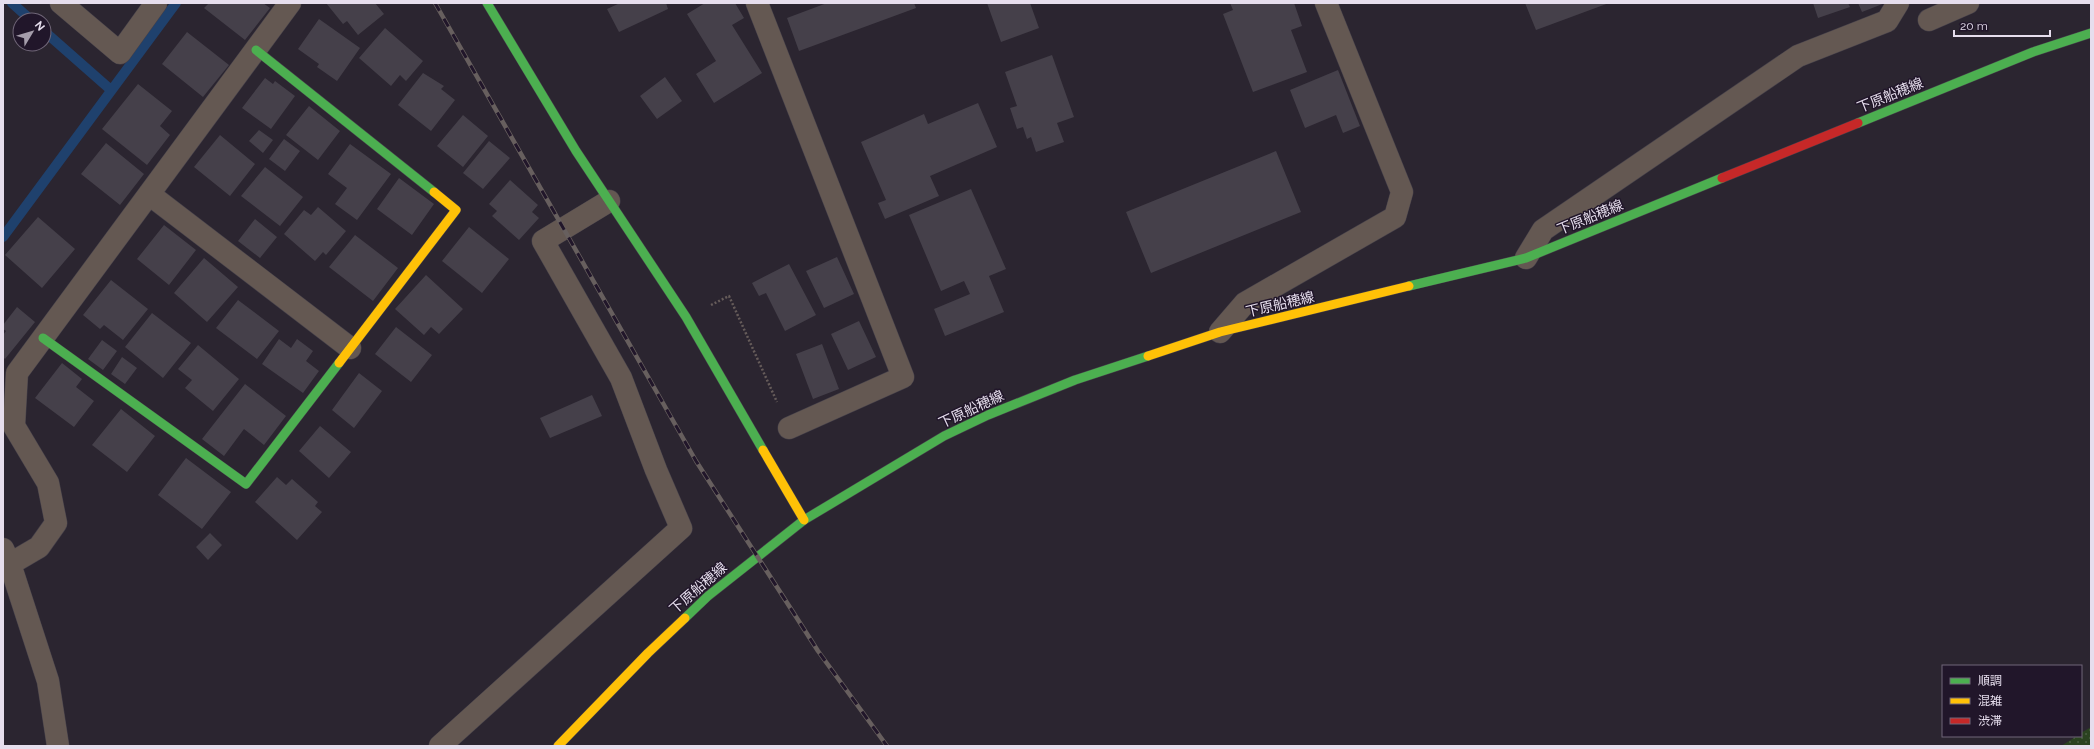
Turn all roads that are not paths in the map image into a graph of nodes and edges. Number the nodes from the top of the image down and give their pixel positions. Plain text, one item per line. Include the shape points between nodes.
1 (61, 3) edge
2 (156, 3) edge
3 (290, 3) edge
4 (487, 3) edge
5 (757, 3) edge
6 (1326, 3) edge
7 (1898, 3) edge
8 (1968, 3) edge
9 (1929, 20) dead end
10 (2091, 32) edge
11 (256, 50) junction
12 (149, 194) junction
13 (609, 201) junction
14 (1526, 258) junction
15 (1220, 332) junction
16 (43, 338) junction
17 (350, 348) junction
18 (789, 428) road end
19 (804, 520) junction
20 (6, 556) edge
21 (58, 746) edge
22 (440, 746) edge
23 (558, 746) edge

1 - 2 street via 120,53
3 - 11 street
4 - 13 main road
5 - 18 street via 902,377
6 - 15 street via 1402,192 1395,217 1245,303
7 - 14 street via 1887,21 1798,56 1543,230
8 - 9 street
10 - 14 main road, 下原船穂線 via 2033,52
11 - 12 street
11 - 17 main road via 456,210
12 - 16 street
12 - 17 street
13 - 19 main road via 686,317
13 - 22 street via 543,241 621,378 681,528
14 - 15 main road, 下原船穂線
15 - 19 main road, 下原船穂線 via 1075,380 988,415 944,436
16 - 17 main road via 246,484
16 - 20 street via 17,373 14,426 48,484 56,523 39,547
19 - 23 main road, 下原船穂線 via 708,596 648,653
20 - 21 street via 48,681

